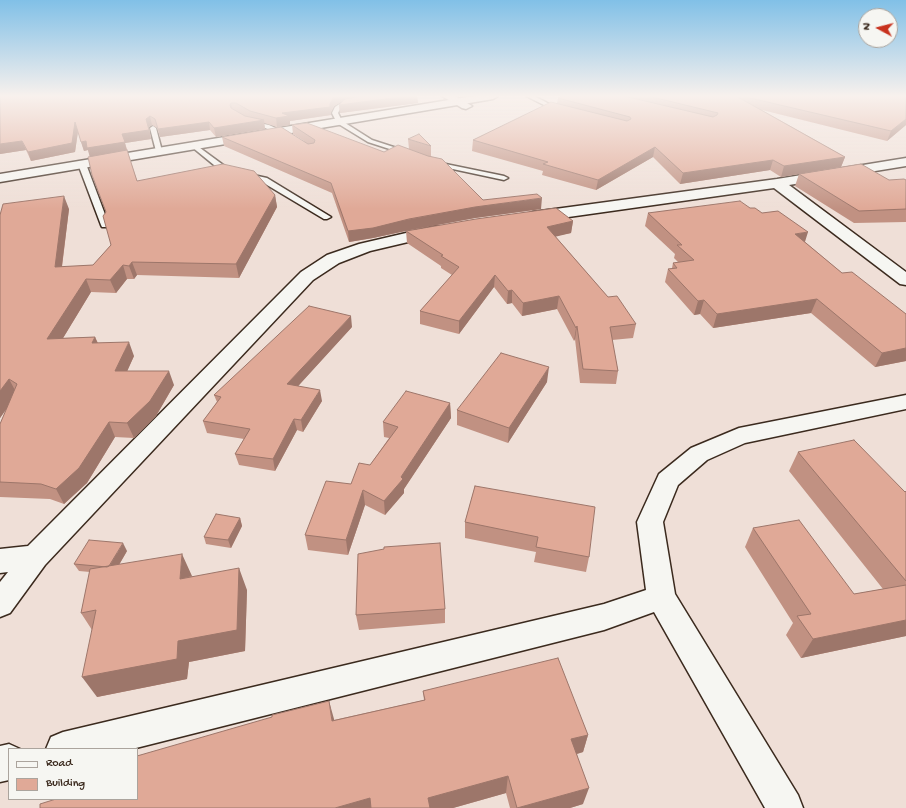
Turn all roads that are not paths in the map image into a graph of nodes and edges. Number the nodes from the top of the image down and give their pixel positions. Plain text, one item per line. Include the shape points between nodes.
1 (154, 134) edge
2 (264, 134) edge
3 (285, 134) edge
4 (358, 134) edge
5 (294, 140) edge
6 (194, 146) junction
7 (158, 151) junction
8 (417, 157) edge
9 (425, 160) edge
10 (906, 162) edge
11 (82, 164) junction
12 (0, 178) edge
13 (504, 178) dead end
14 (777, 183) junction
15 (327, 217) dead end
16 (515, 219) edge
17 (105, 225) edge
18 (454, 228) edge
19 (906, 280) edge
20 (906, 402) edge
21 (35, 557) junction
22 (0, 561) edge
23 (661, 597) junction
24 (0, 604) edge
25 (67, 748) edge
26 (785, 808) edge

1 - 7 lane
2 - 6 street
3 - 5 lane
4 - 8 lane via 370,141
6 - 7 street
6 - 15 lane via 228,172 264,180
7 - 11 street
9 - 13 lane
10 - 14 street
11 - 12 street
11 - 17 lane
14 - 16 street
14 - 19 street
18 - 21 street via 365,247 333,259 307,276
20 - 23 street via 738,436 699,454 668,480 650,522
21 - 22 street
21 - 24 street
23 - 25 street via 604,617
23 - 26 street

